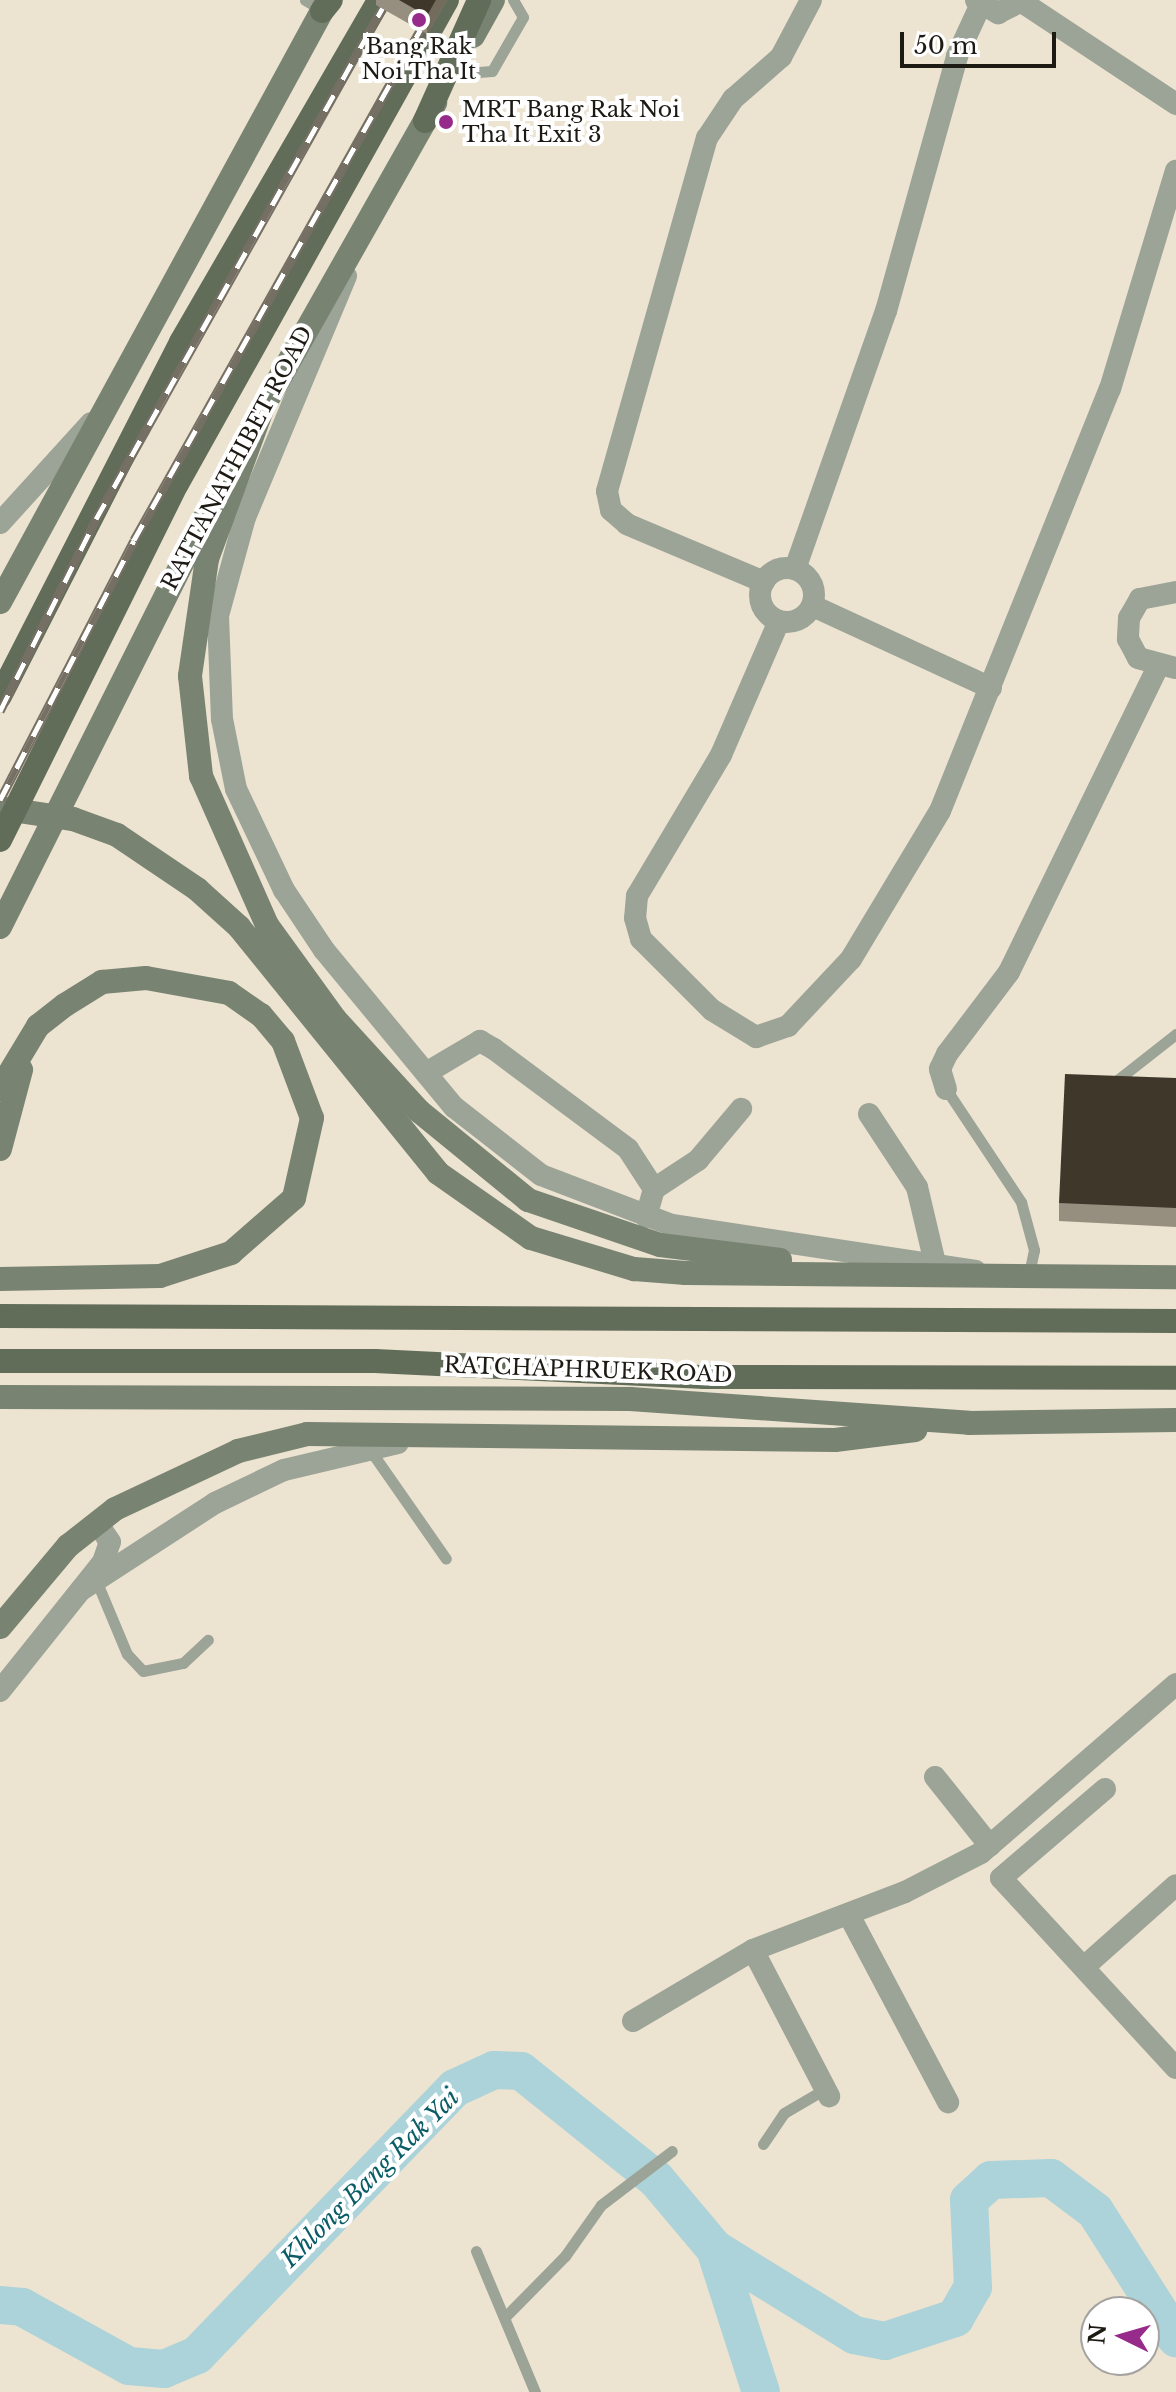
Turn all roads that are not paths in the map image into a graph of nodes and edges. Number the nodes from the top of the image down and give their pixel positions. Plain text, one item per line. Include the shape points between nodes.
1 (379, 0) edge
2 (447, 0) edge
3 (479, 0) edge
4 (493, 0) edge
5 (513, 0) edge
6 (811, 0) edge
7 (1023, 1) edge
8 (322, 3) edge
9 (978, 3) edge
10 (451, 74) junction
11 (1176, 104) edge
12 (425, 121) junction
13 (1176, 171) edge
14 (367, 223) junction
15 (264, 404) junction
16 (94, 421) junction
17 (63, 478) junction
18 (0, 523) edge
19 (0, 563) edge
20 (795, 569) junction
21 (764, 582) junction
22 (1176, 592) edge
23 (0, 602) edge
24 (813, 606) junction
25 (779, 621) junction
26 (1166, 668) edge
27 (991, 688) junction
28 (0, 696) edge
29 (0, 808) edge
30 (0, 840) edge
31 (0, 927) edge
32 (38, 1026) junction
33 (1176, 1034) edge
34 (426, 1073) junction
35 (1146, 1082) edge
36 (0, 1089) edge
37 (946, 1089) joint
38 (741, 1109) dead end
39 (869, 1114) dead end
40 (0, 1149) edge
41 (654, 1189) junction
42 (646, 1217) junction
43 (934, 1266) junction
44 (1029, 1274) junction
45 (1176, 1277) edge
46 (0, 1279) edge
47 (0, 1316) edge
48 (1176, 1321) edge
49 (0, 1361) edge
50 (1176, 1378) edge
51 (0, 1397) edge
52 (1176, 1420) edge
53 (969, 1423) junction
54 (514, 1432) junction
55 (368, 1447) junction
56 (97, 1523) junction
57 (446, 1559) dead end
58 (88, 1585) junction
59 (0, 1627) edge
60 (208, 1640) dead end
61 (1176, 1684) edge
62 (0, 1691) edge
63 (935, 1777) dead end
64 (1105, 1789) dead end
65 (986, 1849) junction
66 (1001, 1878) junction
67 (1176, 1885) edge
68 (849, 1915) junction
69 (753, 1950) junction
70 (1084, 1967) junction
71 (633, 2021) dead end
72 (1175, 2066) edge
73 (827, 2093) joint
74 (948, 2102) dead end
75 (763, 2144) dead end
76 (672, 2151) dead end
77 (476, 2251) dead end
78 (505, 2317) junction
79 (535, 2392) edge

1 - 28 main road via 181,342
2 - 30 main road, RATTANATHIBET ROAD via 198,444
3 - 12 main road
4 - 10 main road, RATTANATHIBET ROAD
5 - 10 lane via 523,17 492,71
6 - 21 street via 781,57 733,99 707,138 607,491 611,510 627,524
7 - 9 street via 1007,13
7 - 11 street
8 - 16 main road
9 - 20 street via 957,56 886,311
10 - 12 main road, RATTANATHIBET ROAD
12 - 14 main road, RATTANATHIBET ROAD
13 - 27 street via 1110,389
14 - 15 main road, RATTANATHIBET ROAD
14 - 34 street via 245,517 218,616 217,662 236,789 254,834 324,950
15 - 31 main road, RATTANATHIBET ROAD via 63,790
15 - 43 main road via 222,511 193,624 193,723 201,776 241,873 267,925 335,1019 483,1168 569,1218 660,1245
16 - 17 main road
16 - 18 street
17 - 19 main road
17 - 23 main road
20 - 21 street via 774,572
20 - 24 street via 814,588
21 - 25 street via 764,610
22 - 26 street via 1140,599 1129,618 1128,639 1138,658
24 - 25 street via 799,620
24 - 27 street
25 - 27 street via 737,725 648,876 635,918 641,939 712,1010 756,1037 774,1035 800,1015 893,897 940,811
26 - 37 street via 1009,972 947,1054 940,1069
29 - 43 main road via 73,819 159,859 239,927 361,1081 461,1191 531,1238 582,1257 686,1273
32 - 36 main road
32 - 40 main road
32 - 46 main road via 102,982 146,978 229,993 283,1041 312,1118 294,1198 265,1229 194,1270 127,1279
33 - 35 lane via 1110,1081
34 - 41 street via 480,1041 603,1125
34 - 42 street via 454,1107 541,1175
37 - 44 lane via 1021,1202 1034,1250
38 - 41 street via 698,1160
39 - 43 street via 917,1187
41 - 42 street
42 - 43 street
43 - 44 main road
44 - 45 main road
47 - 48 main road
49 - 50 main road, RATCHAPHRUEK ROAD via 375,1361 705,1377
51 - 53 main road via 630,1399
52 - 53 main road
53 - 54 main road via 835,1440
54 - 55 street
54 - 56 main road via 307,1434 210,1463
55 - 57 lane
55 - 58 street via 284,1470 229,1496
56 - 58 street via 110,1542
56 - 59 main road
58 - 60 lane via 127,1654 143,1671 183,1663
58 - 62 street
61 - 65 street
63 - 65 street
64 - 66 street
65 - 66 street
65 - 68 street
66 - 70 street
67 - 70 street
68 - 69 street
68 - 74 street
69 - 71 street
69 - 73 street
70 - 72 street
73 - 75 lane via 776,2119
76 - 78 lane via 609,2197
77 - 78 lane
78 - 79 lane

